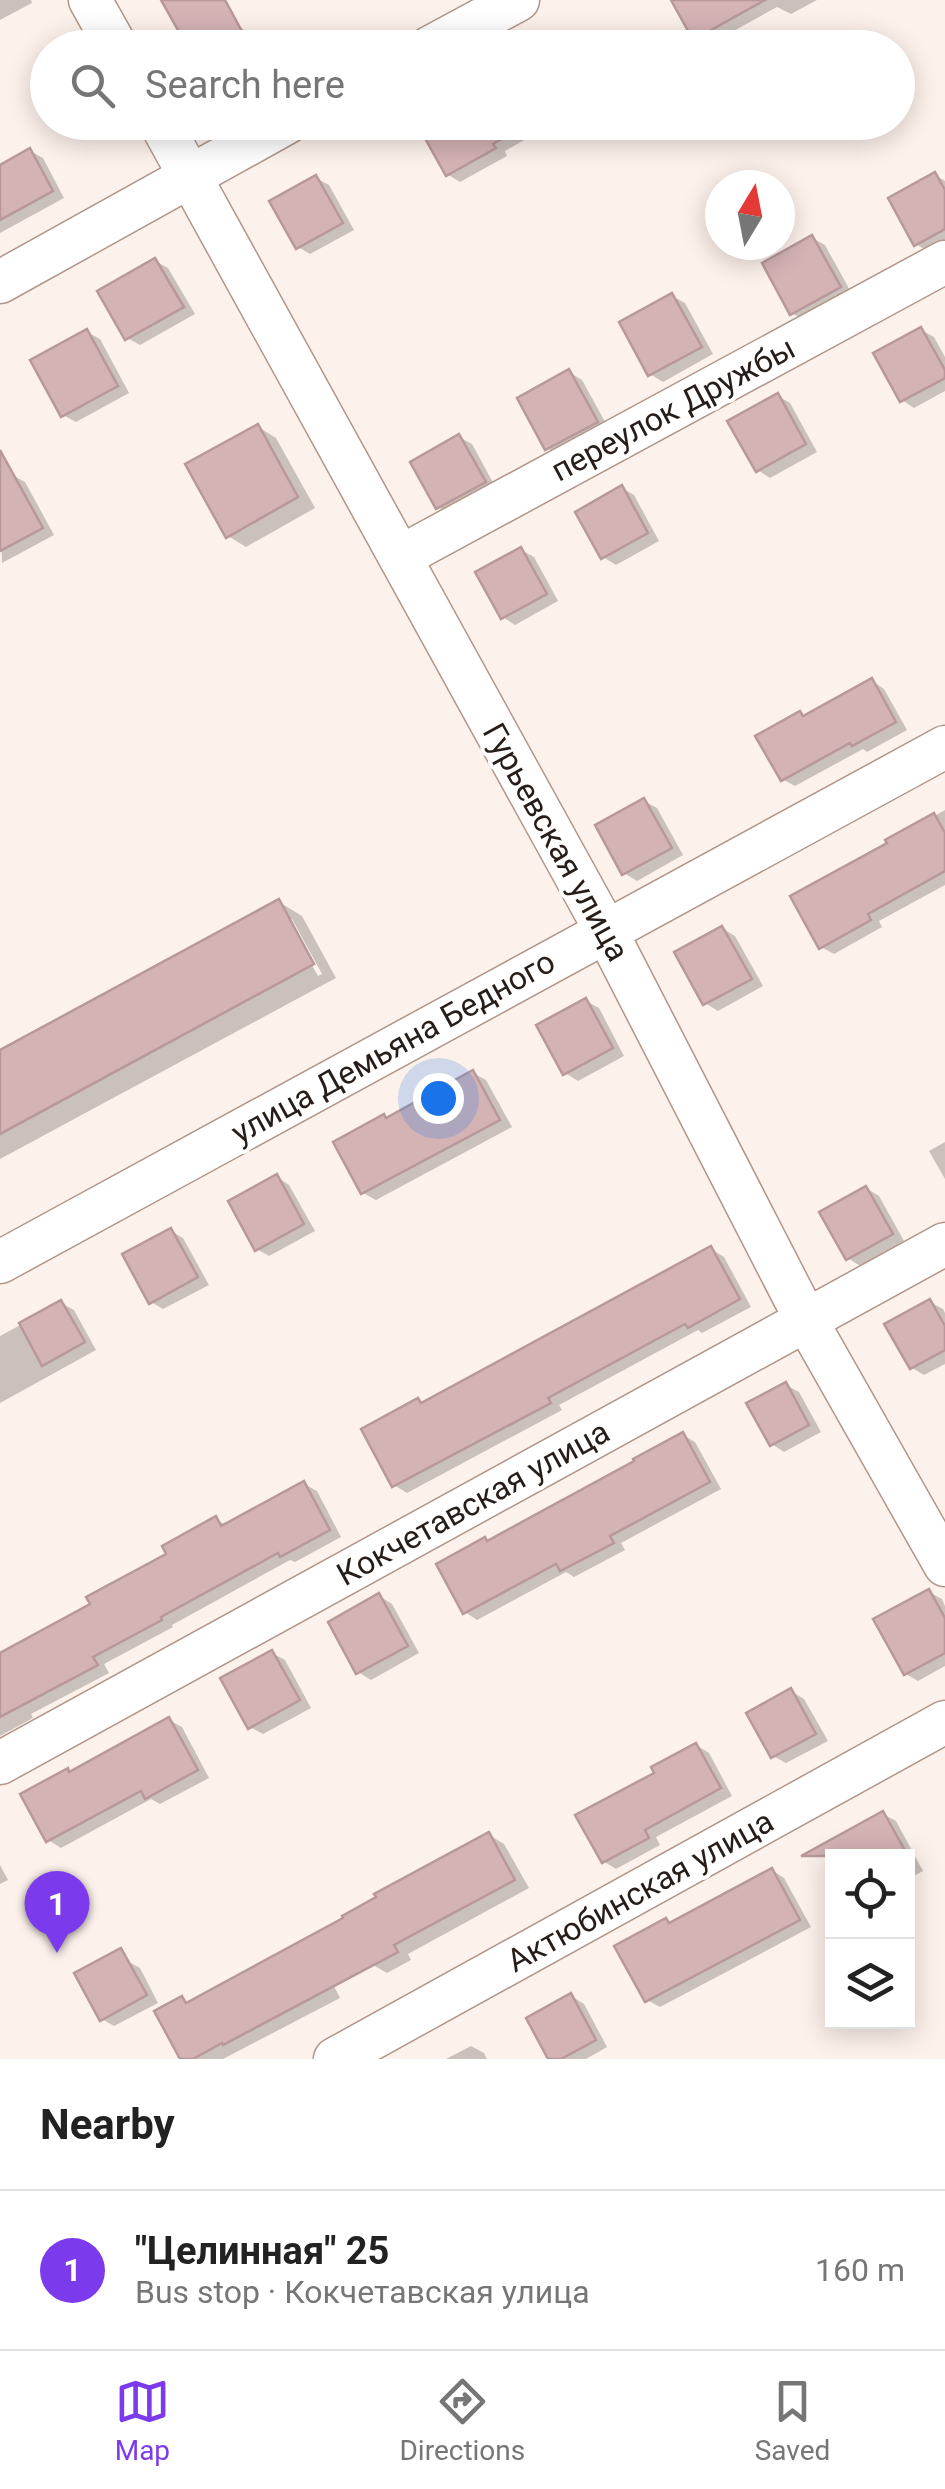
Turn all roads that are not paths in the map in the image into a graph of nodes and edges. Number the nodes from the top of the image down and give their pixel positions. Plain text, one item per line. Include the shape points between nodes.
1 (90, 0) edge
2 (518, 0) edge
3 (107, 30) edge
4 (462, 30) edge
5 (170, 140) edge
6 (255, 140) edge
7 (190, 175) junction
8 (945, 262) edge
9 (0, 282) edge
10 (400, 556) junction
11 (945, 747) edge
12 (606, 931) junction
13 (945, 1244) edge
14 (0, 1262) edge
15 (806, 1320) junction
16 (945, 1565) edge
17 (945, 1722) edge
18 (0, 1762) edge
19 (335, 2059) edge

1 - 3 street
2 - 4 street
5 - 7 street, Гурьевская улица
6 - 7 street
7 - 9 street
7 - 10 street, Гурьевская улица
8 - 10 street, переулок Дружбы
10 - 12 street, Гурьевская улица
11 - 12 street, улица Демьяна Бедного
12 - 14 street, улица Демьяна Бедного
12 - 15 street, Гурьевская улица
13 - 15 street, Кокчетавская улица
15 - 16 street, Гурьевская улица
15 - 18 street, Кокчетавская улица
17 - 19 street, Актюбинская улица

